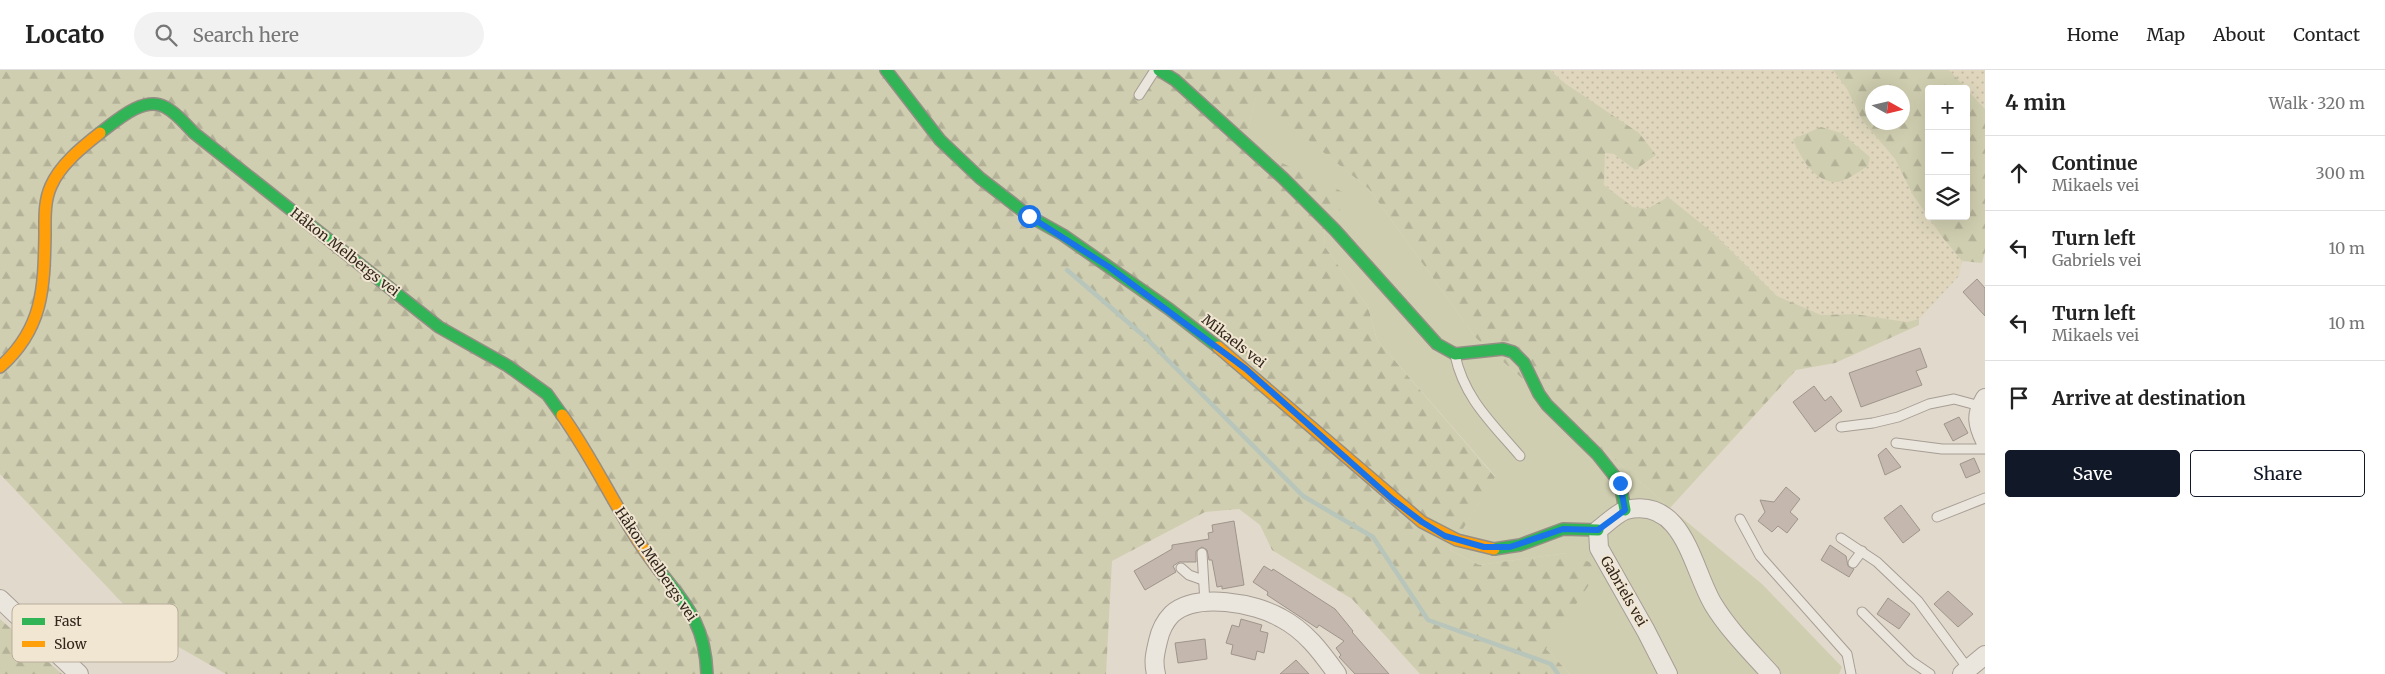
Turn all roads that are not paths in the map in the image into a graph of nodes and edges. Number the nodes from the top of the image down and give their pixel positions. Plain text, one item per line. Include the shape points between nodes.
1 (886, 70) edge
2 (1157, 70) edge
3 (1139, 95) dead end
4 (1454, 354) junction
5 (0, 367) edge
6 (1983, 402) edge
7 (1841, 427) dead end
8 (1985, 441) edge
9 (1896, 443) dead end
10 (1985, 449) edge
11 (1520, 456) dead end
12 (1985, 498) edge
13 (1625, 510) junction
14 (1937, 517) dead end
15 (1740, 519) dead end
16 (1598, 530) junction
17 (1841, 538) dead end
18 (1862, 551) junction
19 (1202, 553) dead end
20 (1853, 563) dead end
21 (1181, 568) dead end
22 (1203, 580) junction
23 (0, 599) edge
24 (1205, 603) junction
25 (12, 610) edge
26 (1862, 612) dead end
27 (1985, 655) edge
28 (66, 662) edge
29 (1966, 672) edge
30 (79, 674) edge
31 (707, 674) edge
32 (1156, 674) edge
33 (1337, 674) edge
34 (1668, 674) edge
35 (1771, 674) edge
36 (1851, 674) edge
37 (1930, 674) edge

1 - 16 street, Mikaels vei via 934,133 980,178 1029,216 1063,235 1169,309 1246,369 1422,522 1450,538 1496,549 1520,545 1563,529
2 - 3 lane
2 - 4 street via 1182,86 1284,178 1370,267 1437,344
4 - 11 lane via 1459,375 1471,399
4 - 13 street via 1503,349 1513,352 1524,363 1539,394 1558,419 1596,454 1620,483
5 - 31 street, Håkon Melbergs vei via 28,337 42,298 45,212 51,184 73,156 107,127 145,105 162,105 439,327 514,370 547,394 583,444 637,542 690,608 706,652
6 - 7 lane via 1954,399 1929,404 1898,417
6 - 8 street via 1978,410 1979,427
9 - 10 lane via 1942,449
12 - 14 lane
13 - 16 street
13 - 35 street via 1651,511 1673,522 1684,537 1714,606
15 - 36 lane via 1760,556 1847,654
16 - 34 street, Gabriels vei via 1599,548
17 - 18 lane
18 - 20 lane
18 - 29 lane via 1918,601
19 - 22 lane
21 - 22 lane
22 - 24 lane
23 - 25 street
24 - 32 street via 1172,614 1161,631 1153,661
24 - 33 street via 1236,603 1281,618 1309,638
26 - 37 lane via 1911,662
27 - 29 street
28 - 30 street

